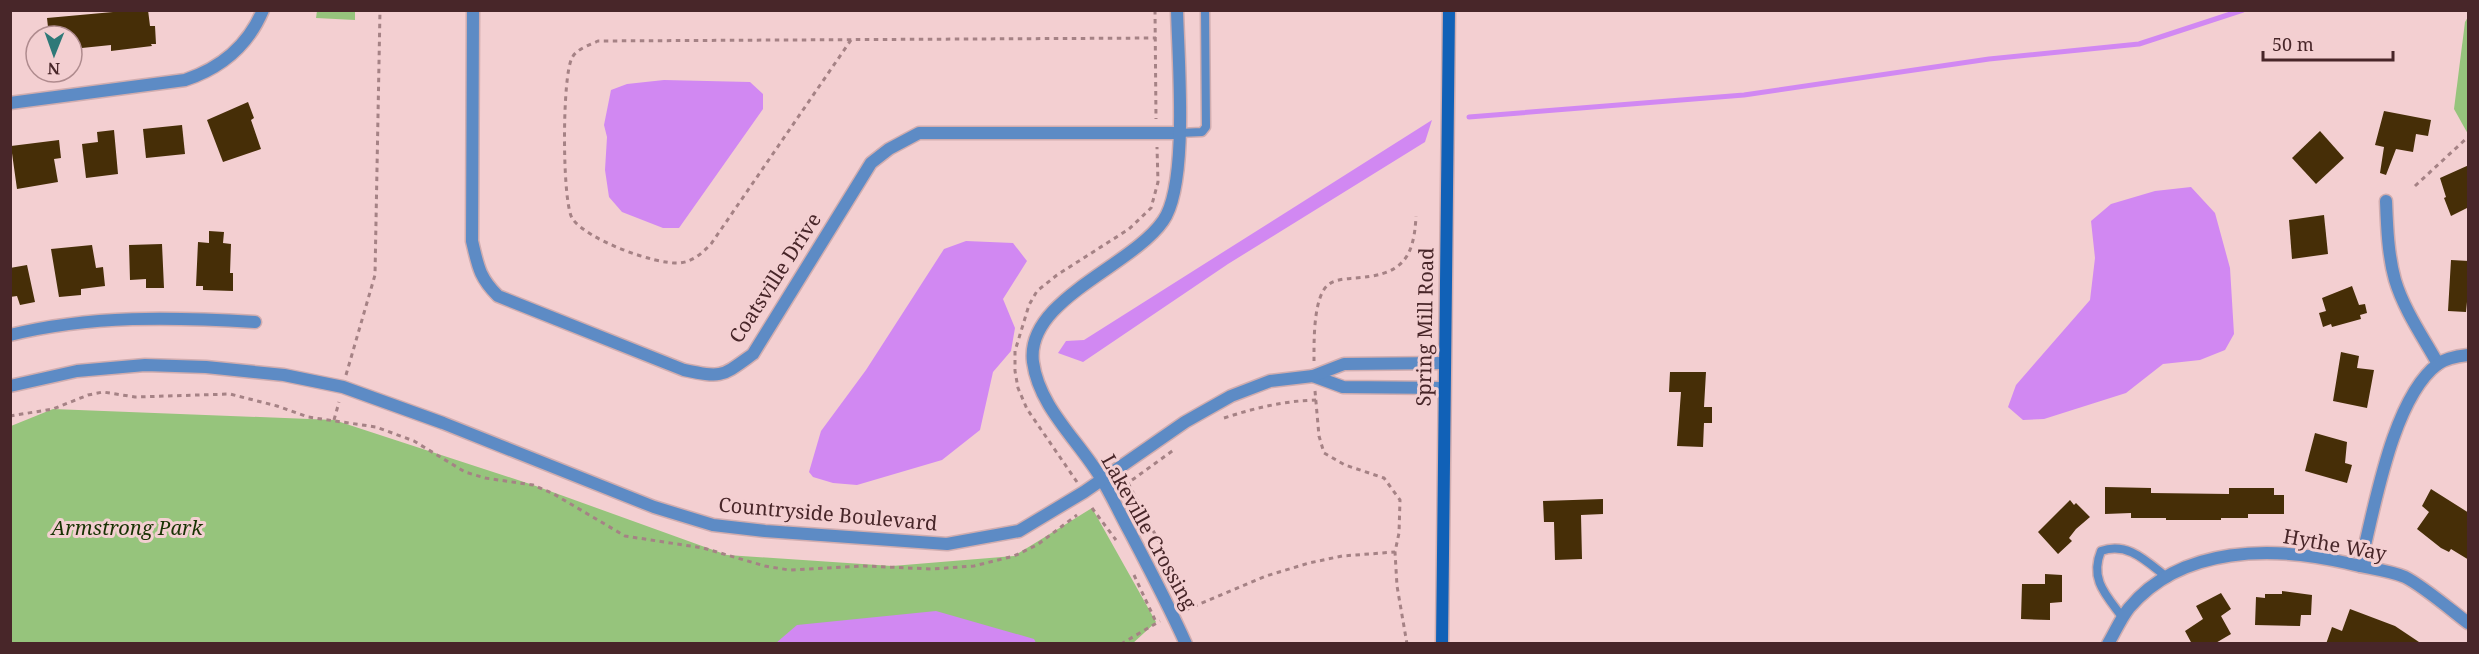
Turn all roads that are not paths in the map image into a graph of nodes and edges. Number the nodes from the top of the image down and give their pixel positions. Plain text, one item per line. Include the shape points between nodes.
1 (263, 10) edge
2 (473, 10) edge
3 (1177, 10) edge
4 (1204, 10) edge
5 (1449, 10) edge
6 (10, 103) edge
7 (1179, 133) junction
8 (2386, 201) dead end
9 (255, 322) dead end
10 (10, 335) edge
11 (2469, 354) edge
12 (1444, 363) junction
13 (2438, 364) junction
14 (1313, 376) junction
15 (10, 386) edge
16 (1443, 388) junction
17 (1101, 478) junction
18 (2360, 566) junction
19 (2168, 578) junction
20 (2123, 618) junction
21 (2469, 623) edge
22 (1186, 644) edge
23 (1442, 644) edge
24 (2108, 644) edge

1 - 6 street via 240,48 207,73 185,80
2 - 7 street, Coatsville Drive via 472,241 485,283 498,296 684,370 715,377 753,354 871,163 919,133
3 - 7 street, Lakeville Crossing
4 - 7 lane via 1206,127 1202,132
5 - 12 street, Spring Mill Road
7 - 17 street, Lakeville Crossing via 1178,175 1165,220 1128,256 1071,294 1046,318 1035,339 1033,360 1041,393
8 - 13 street via 2396,281 2409,315
9 - 10 street via 139,317
11 - 13 street
12 - 14 street, Countryside Boulevard via 1344,364
12 - 16 street, Spring Mill Road
13 - 18 street via 2414,392 2393,435
14 - 16 street via 1343,387
14 - 17 street, Countryside Boulevard via 1270,381 1231,396
15 - 17 street, Countryside Boulevard via 77,371 145,365 284,375 343,387 654,507 713,525 765,531 947,544 1019,531
16 - 23 street, Spring Mill Road
17 - 22 street, Lakeville Crossing
18 - 19 street, Hythe Way via 2326,558 2266,553 2228,555 2194,564
18 - 21 street, Hythe Way via 2405,577
19 - 20 street, Hythe Way via 2155,585
19 - 20 lane via 2134,553 2113,546 2101,551 2096,576
20 - 24 street, Hythe Way

